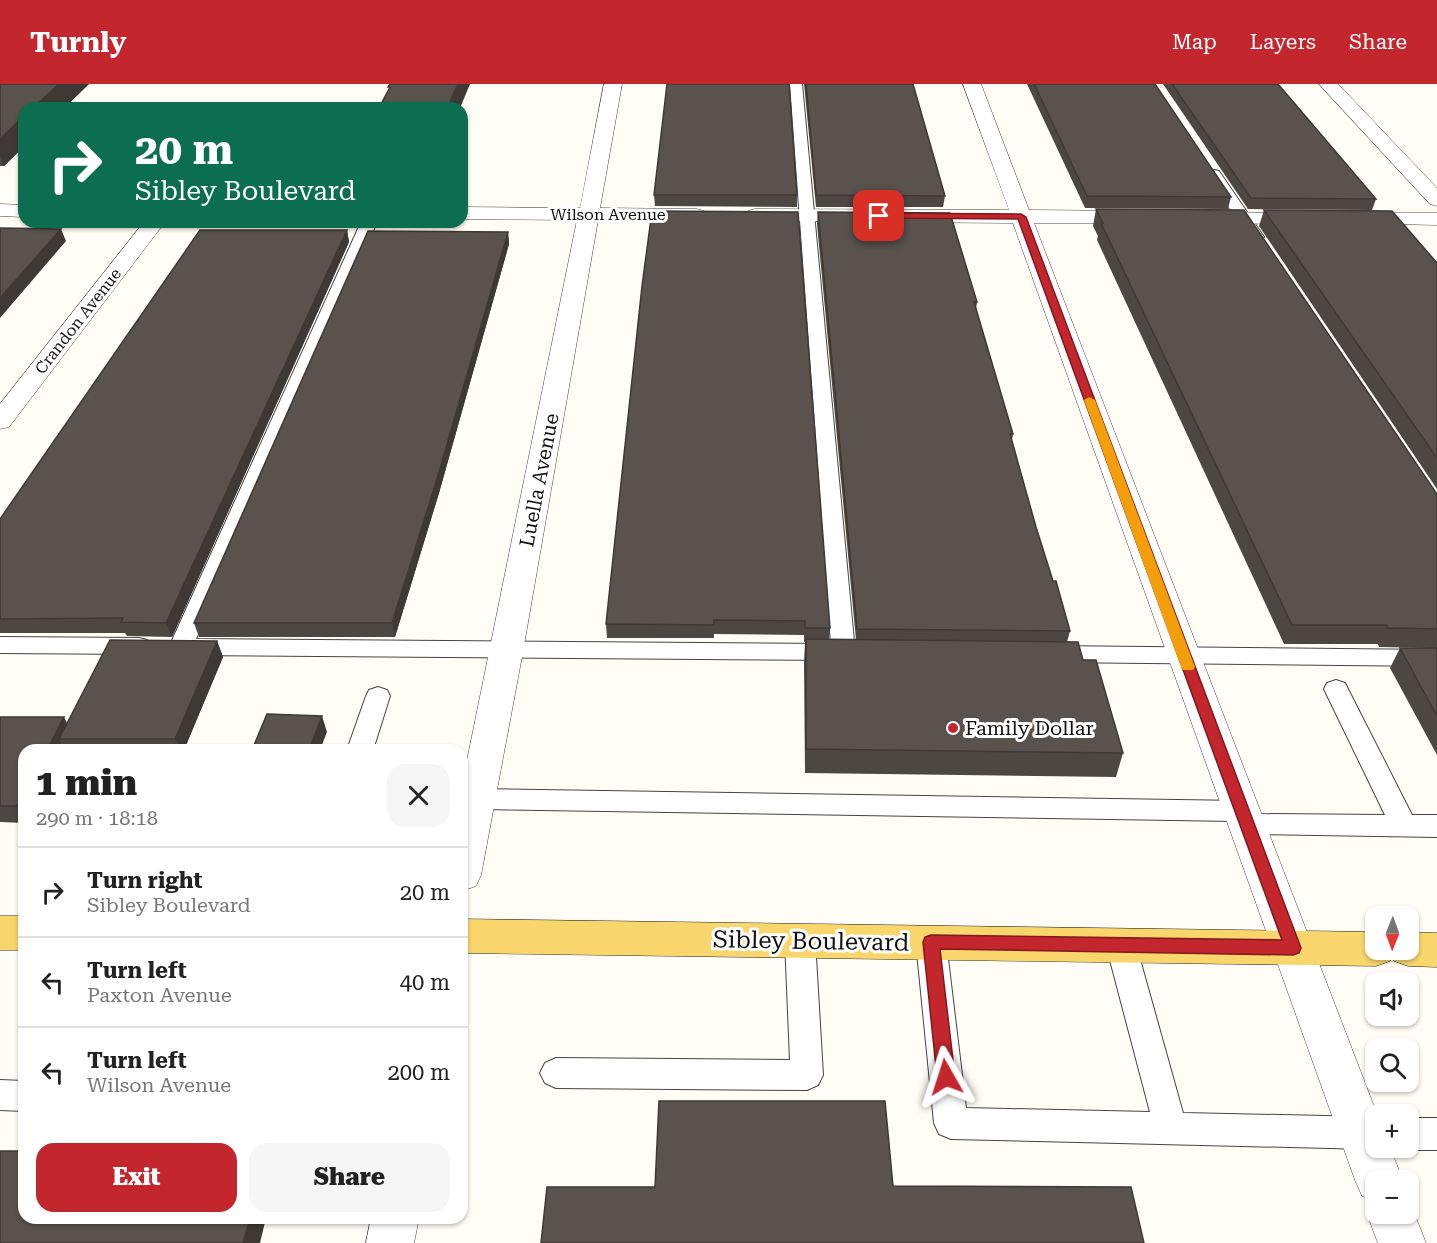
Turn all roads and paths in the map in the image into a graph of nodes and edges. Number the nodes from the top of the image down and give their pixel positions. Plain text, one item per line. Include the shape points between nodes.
1 (613, 84) edge
2 (796, 84) edge
3 (972, 84) edge
4 (1328, 84) edge
5 (1205, 161) edge
6 (1437, 200) edge
7 (0, 210) edge
8 (18, 211) edge
9 (468, 213) edge
10 (589, 214) junction
11 (715, 215) edge
12 (738, 215) edge
13 (807, 216) junction
14 (1021, 217) junction
15 (1161, 218) edge
16 (1185, 218) edge
17 (1243, 218) junction
18 (1437, 219) edge
19 (150, 228) edge
20 (366, 228) edge
21 (1263, 247) edge
22 (0, 421) edge
23 (0, 645) edge
24 (181, 647) junction
25 (507, 651) junction
26 (1031, 654) edge
27 (1184, 656) junction
28 (1437, 658) edge
29 (1336, 689) dead end
30 (378, 696) dead end
31 (362, 744) edge
32 (477, 799) junction
33 (1244, 818) junction
34 (1404, 826) junction
35 (1437, 826) edge
36 (468, 845) edge
37 (0, 933) edge
38 (18, 933) edge
39 (468, 936) edge
40 (800, 940) junction
41 (931, 942) junction
42 (1121, 945) junction
43 (1293, 948) junction
44 (1365, 949) edge
45 (1419, 949) edge
46 (1437, 950) edge
47 (556, 1073) dead end
48 (0, 1095) edge
49 (18, 1096) edge
50 (1365, 1126) edge
51 (1171, 1128) junction
52 (1365, 1133) edge
53 (1419, 1134) edge
54 (1437, 1134) edge
55 (394, 1224) edge
56 (1395, 1224) edge
57 (390, 1243) edge
58 (1402, 1243) edge

1 - 10 street, Luella Avenue
2 - 13 lane
3 - 14 street
4 - 6 street
5 - 17 lane
7 - 8 street
9 - 10 street, Wilson Avenue
10 - 11 street, Wilson Avenue
10 - 25 street, Luella Avenue
12 - 13 street
13 - 14 street
13 - 25 lane via 855,653
14 - 15 street
14 - 27 street
16 - 17 street
17 - 18 street
17 - 21 lane
19 - 22 street, Crandon Avenue
20 - 24 lane
23 - 24 lane
24 - 25 lane
25 - 32 street, Luella Avenue
26 - 27 lane
27 - 28 lane
27 - 33 street
29 - 34 lane
30 - 31 lane
32 - 33 lane
32 - 36 street, Luella Avenue
33 - 34 lane
33 - 43 street
34 - 35 lane
37 - 38 main road
39 - 40 main road, Sibley Boulevard
40 - 41 main road, Sibley Boulevard
40 - 47 lane via 807,1075
41 - 42 main road, Sibley Boulevard
41 - 51 lane via 951,1122
42 - 43 main road, Sibley Boulevard
42 - 51 lane
43 - 44 main road, Sibley Boulevard
43 - 50 street
45 - 46 main road
48 - 49 lane
51 - 52 lane
53 - 54 lane
55 - 57 street
56 - 58 street

